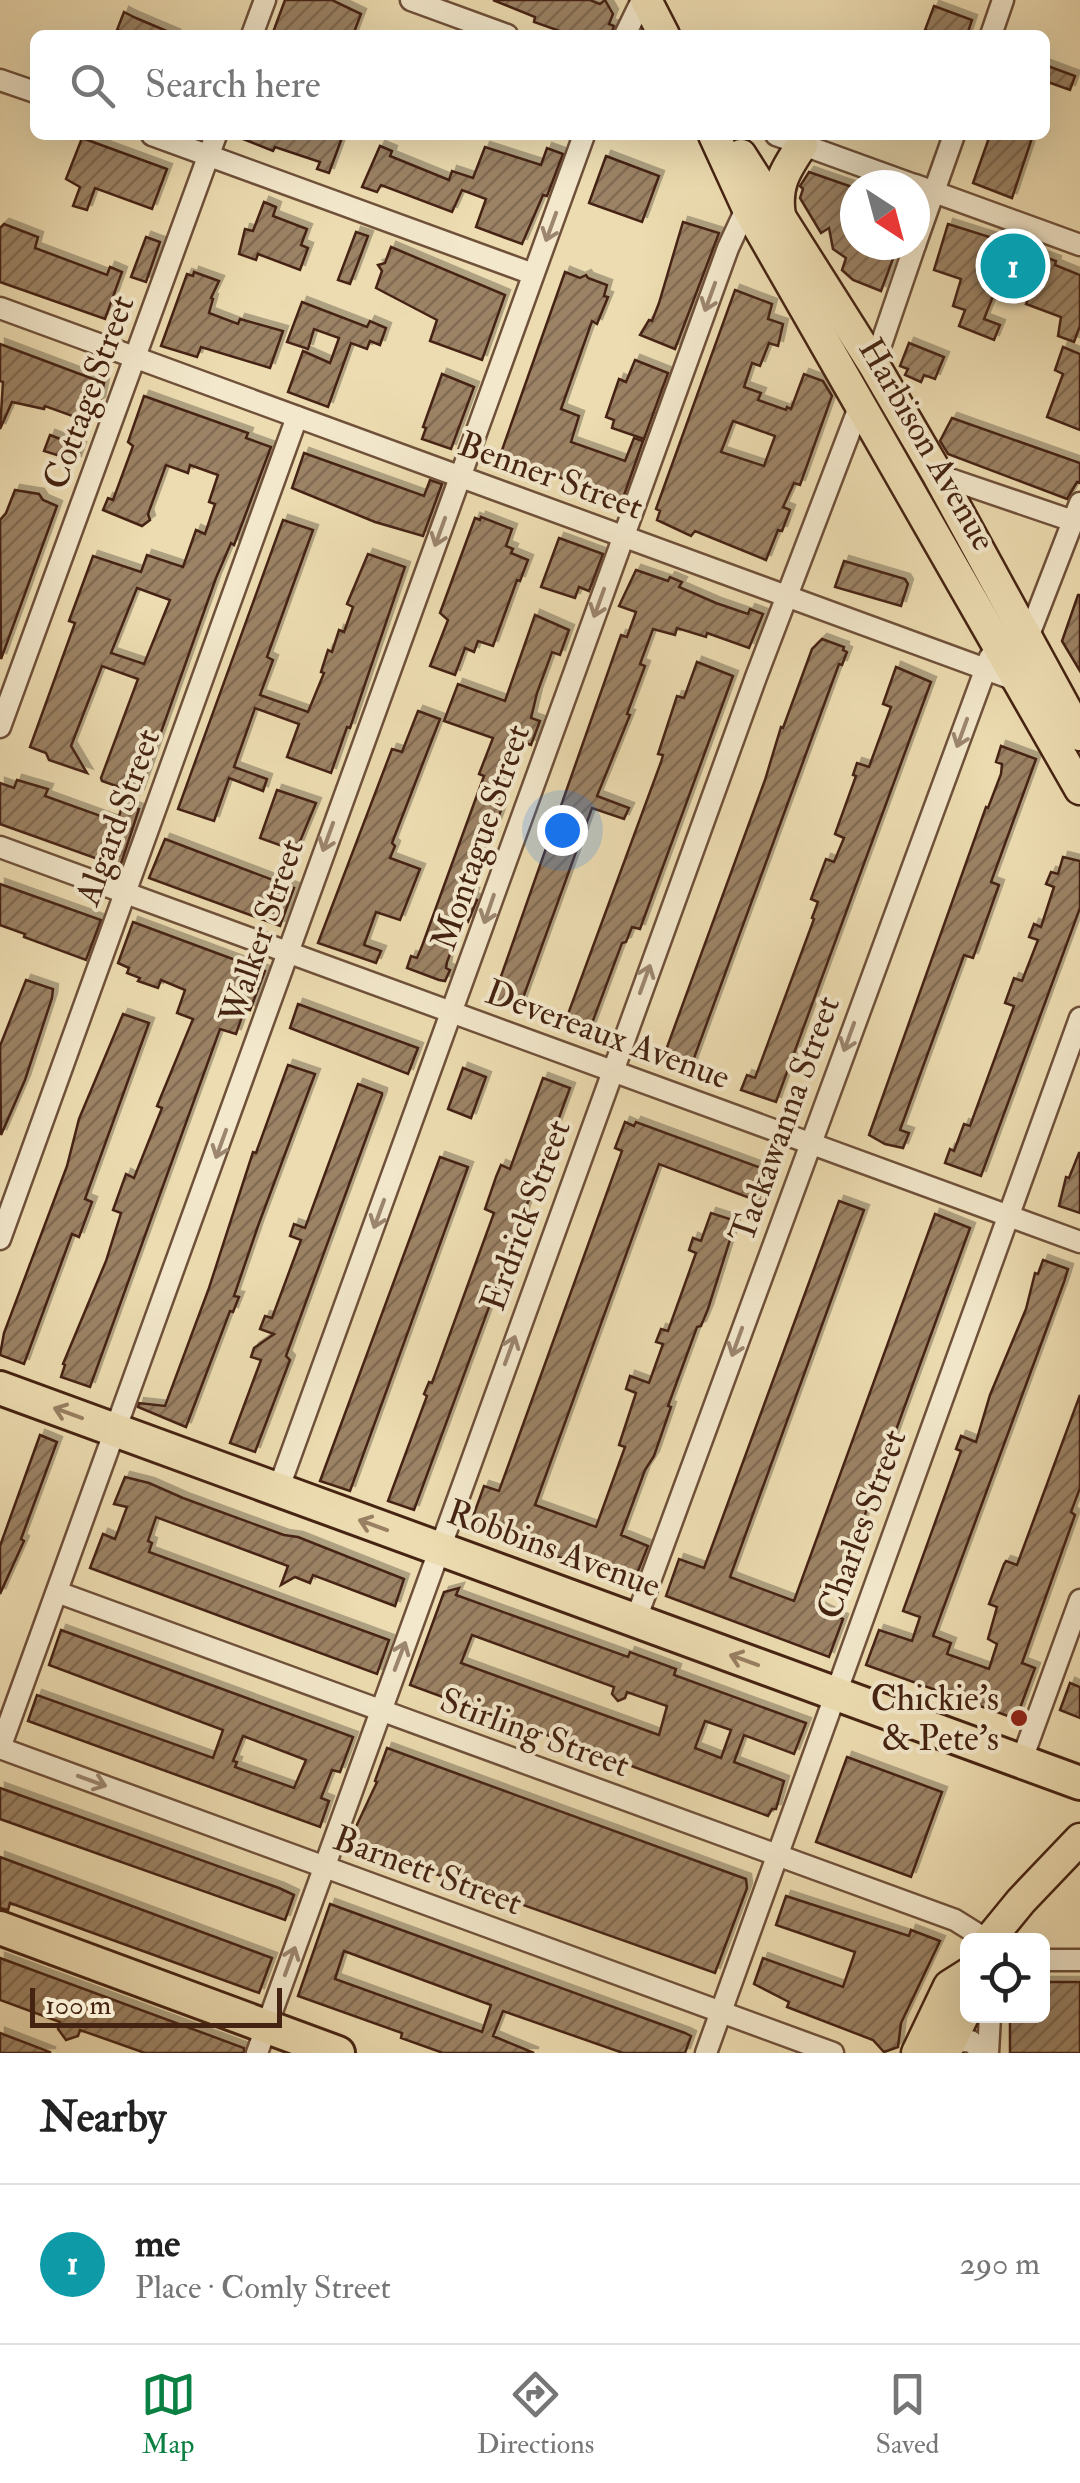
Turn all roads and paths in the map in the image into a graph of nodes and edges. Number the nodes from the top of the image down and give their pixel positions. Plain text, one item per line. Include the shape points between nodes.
1 (265, 0) edge
2 (411, 0) edge
3 (644, 0) edge
4 (1004, 0) edge
5 (254, 30) edge
6 (493, 30) edge
7 (628, 30) edge
8 (661, 30) edge
9 (992, 30) edge
10 (0, 80) edge
11 (30, 90) edge
12 (165, 140) edge
13 (214, 140) edge
14 (582, 140) edge
15 (716, 140) edge
16 (729, 140) edge
17 (789, 140) edge
18 (951, 140) edge
19 (208, 156) junction
20 (873, 170) edge
21 (930, 173) edge
22 (930, 190) edge
23 (748, 207) junction
24 (781, 219) junction
25 (1080, 244) edge
26 (910, 260) edge
27 (533, 274) junction
28 (0, 308) edge
29 (135, 358) junction
30 (874, 365) junction
31 (862, 402) junction
32 (297, 418) junction
33 (938, 475) junction
34 (460, 477) junction
35 (1076, 512) edge
36 (623, 536) junction
37 (786, 596) junction
38 (1027, 640) junction
39 (991, 655) junction
40 (1018, 681) junction
41 (1068, 698) edge
42 (0, 727) edge
43 (1080, 735) edge
44 (1080, 790) edge
45 (0, 848) edge
46 (123, 894) junction
47 (286, 952) junction
48 (454, 1012) junction
49 (1080, 1018) edge
50 (612, 1070) junction
51 (809, 1144) junction
52 (1008, 1216) junction
53 (0, 1239) edge
54 (1080, 1242) edge
55 (0, 1388) edge
56 (116, 1430) junction
57 (278, 1490) junction
58 (438, 1550) junction
59 (57, 1592) junction
60 (1080, 1600) edge
61 (636, 1620) junction
62 (835, 1694) junction
63 (379, 1710) junction
64 (0, 1748) edge
65 (1021, 1762) junction
66 (1080, 1784) edge
67 (1080, 1839) edge
68 (777, 1854) junction
69 (324, 1866) junction
70 (0, 1928) edge
71 (978, 1933) edge
72 (994, 1933) edge
73 (1050, 1960) edge
74 (1080, 1960) edge
75 (960, 1979) edge
76 (722, 2011) junction
77 (960, 2022) edge
78 (989, 2023) edge
79 (262, 2040) edge
80 (948, 2047) edge
81 (338, 2053) edge
82 (706, 2053) edge
83 (833, 2053) edge
84 (917, 2053) edge
85 (985, 2053) edge

1 - 5 street
2 - 6 street
3 - 7 street
3 - 8 main road
4 - 9 street
10 - 11 street
12 - 19 street
13 - 19 street, Cottage Street
14 -> 27 street, Walker Street
15 - 23 main road, Harbison Avenue
16 - 24 main road, Harbison Avenue
17 - 20 street
17 - 24 main road via 777,198
18 - 21 street
19 - 27 street
19 - 29 street, Cottage Street
22 - 25 street
23 - 31 main road, Harbison Avenue
23 -> 36 street, Montague Street
24 - 30 main road, Harbison Avenue
26 - 30 street
27 - 34 street, Walker Street
28 - 29 street, Benner Street
29 - 32 street, Benner Street
29 - 42 street, Cottage Street
30 - 33 main road, Harbison Avenue
31 - 37 street, Erdrick Street
31 - 39 main road, Harbison Avenue
32 - 34 street, Benner Street
32 - 46 street, Algard Street
33 - 35 street
33 - 38 main road, Harbison Avenue
34 - 36 street, Benner Street
34 -> 47 street, Walker Street
35 - 38 street
36 - 37 street, Benner Street
36 -> 48 street, Montague Street
37 - 39 street, Benner Street
50 -> 37 street, Erdrick Street
38 - 41 main road, Harbison Avenue
39 - 40 main road, Harbison Avenue
39 -> 51 street, Tackawanna Street
40 - 41 street
40 - 44 main road, Harbison Avenue
41 - 43 main road, Harbison Avenue
45 - 46 street, Devereaux Avenue
46 - 47 street, Devereaux Avenue
46 - 53 street, Algard Street
47 - 48 street, Devereaux Avenue
47 -> 56 street, Walker Street
48 - 50 street, Devereaux Avenue
48 -> 57 street, Montague Street
49 - 52 street, Charles Street
50 - 51 street, Devereaux Avenue
58 -> 50 street, Erdrick Street
51 - 52 street, Devereaux Avenue
51 -> 61 street, Tackawanna Street
52 - 54 street, Devereaux Avenue
52 - 62 street, Charles Street
56 -> 55 highway, Robbins Avenue
56 - 57 highway, Robbins Avenue
56 - 59 street, Walker Street
58 -> 57 highway, Robbins Avenue
58 - 61 highway, Robbins Avenue
63 -> 58 street, Erdrick Street
59 - 63 street, Stirling Street
59 - 64 street, Walker Street
60 - 65 street
62 -> 61 highway, Robbins Avenue
62 - 65 highway, Robbins Avenue
62 - 68 street, Charles Street
63 - 68 street, Stirling Street
63 - 69 street, Erdrick Street
64 -> 69 street, Barnett Street
65 - 66 highway, Robbins Avenue
67 - 72 main road
68 - 71 street, Stirling Street
68 - 76 street, Charles Street
69 - 76 street, Barnett Street
79 -> 69 street, Erdrick Street
70 - 79 highway
73 - 74 street
75 - 84 main road via 948,1986
76 - 82 street, Charles Street
76 - 83 street, Barnett Street
77 - 80 main road
78 - 85 street
79 - 81 highway
80 - 85 street via 971,2041

